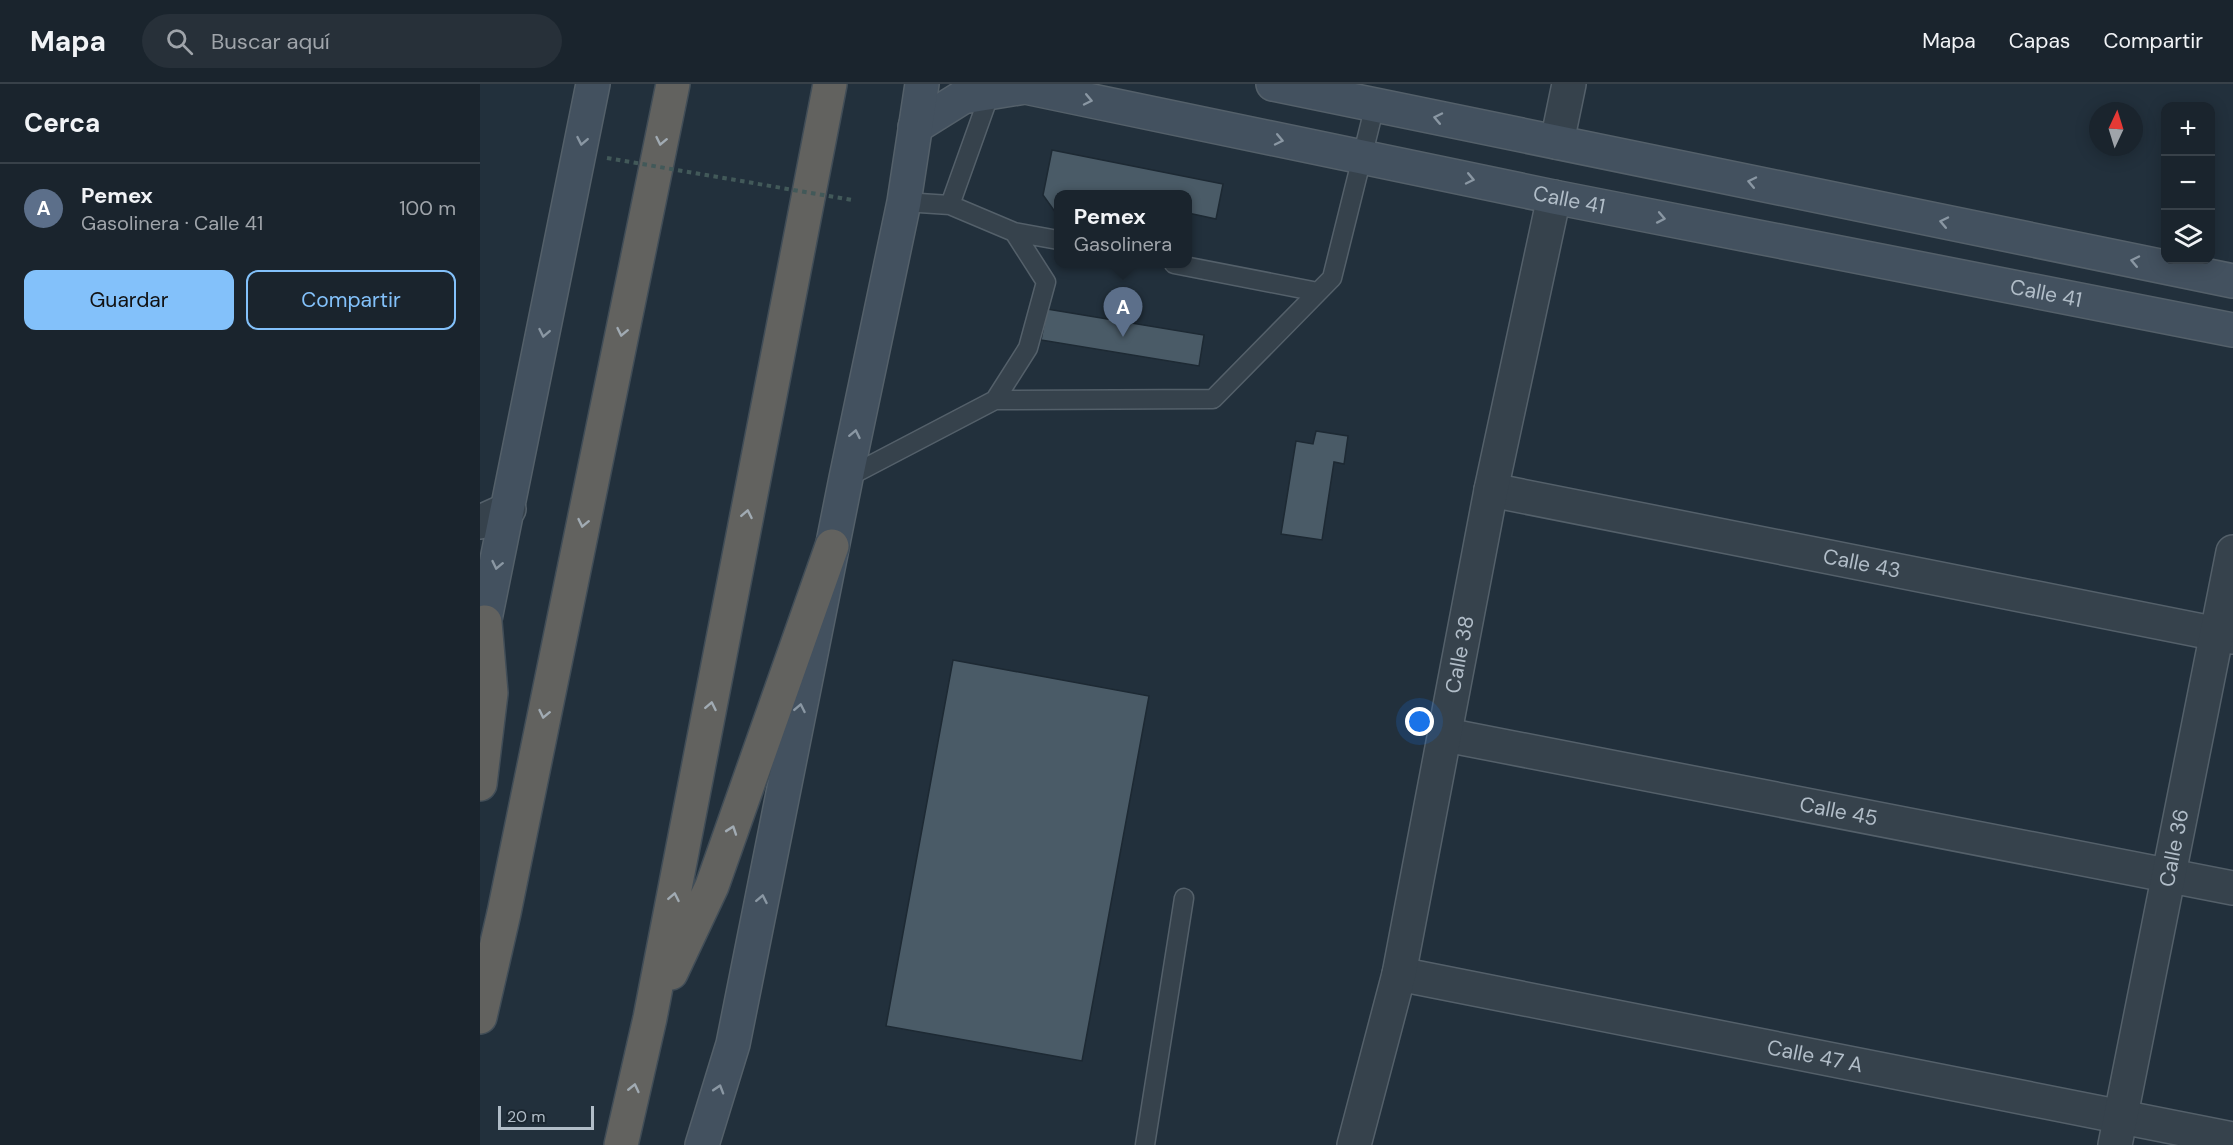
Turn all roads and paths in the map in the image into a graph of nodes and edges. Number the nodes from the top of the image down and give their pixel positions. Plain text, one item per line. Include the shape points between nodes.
1 (593, 84) edge
2 (673, 84) edge
3 (830, 84) edge
4 (922, 84) edge
5 (1273, 84) edge
6 (1569, 84) edge
7 (990, 93) junction
8 (1374, 105) junction
9 (915, 127) junction
10 (1557, 142) junction
11 (1363, 157) junction
12 (607, 158) dead end
13 (1554, 197) junction
14 (852, 200) dead end
15 (904, 202) junction
16 (950, 205) junction
17 (1014, 231) junction
18 (1054, 239) edge
19 (1192, 268) edge
20 (2233, 281) edge
21 (1318, 292) junction
22 (2233, 330) edge
23 (995, 400) junction
24 (846, 478) junction
25 (1491, 490) junction
26 (494, 516) edge
27 (832, 546) junction
28 (2233, 552) edge
29 (482, 627) edge
30 (2225, 636) edge
31 (1446, 735) junction
32 (480, 784) edge
33 (2169, 875) junction
34 (2233, 888) edge
35 (1184, 898) dead end
36 (1399, 974) junction
37 (480, 1017) edge
38 (650, 1018) junction
39 (2118, 1130) edge
40 (2233, 1139) edge
41 (706, 1144) edge
42 (621, 1145) edge
43 (1145, 1145) edge
44 (1354, 1145) edge

1 -> 26 main road
2 -> 37 highway
38 -> 3 highway
4 - 9 main road
5 - 8 main road
6 - 10 street
7 - 9 main road, Calle 41 via 963,97
7 -> 11 main road, Calle 41 via 1024,87
7 - 16 lane
10 -> 8 main road
8 - 11 lane
9 - 15 main road
20 -> 10 main road
11 -> 13 main road, Calle 41
11 - 21 lane via 1332,278
12 - 14 path, bridge
13 -> 22 main road, Calle 41
13 - 25 street, Calle 38
15 - 16 lane
24 -> 15 main road
16 - 17 lane
17 - 18 lane
17 - 23 lane via 1047,282 1028,348
19 - 21 lane
21 - 23 lane via 1213,399
23 - 24 lane
24 - 27 main road
25 - 30 street, Calle 43
25 - 31 street, Calle 38
26 -> 29 main road
38 -> 27 highway via 712,886
41 -> 27 main road via 733,1044
28 - 30 street, Calle 36
29 - 32 highway via 491,693
30 - 33 street, Calle 36
31 - 33 street, Calle 45
31 - 36 street, Calle 38
33 - 34 street, Calle 45
33 - 39 street, Calle 36
35 - 43 lane
36 - 39 street, Calle 47 A
36 - 44 street, Calle 38
42 -> 38 highway
39 - 40 street, Calle 47 A

